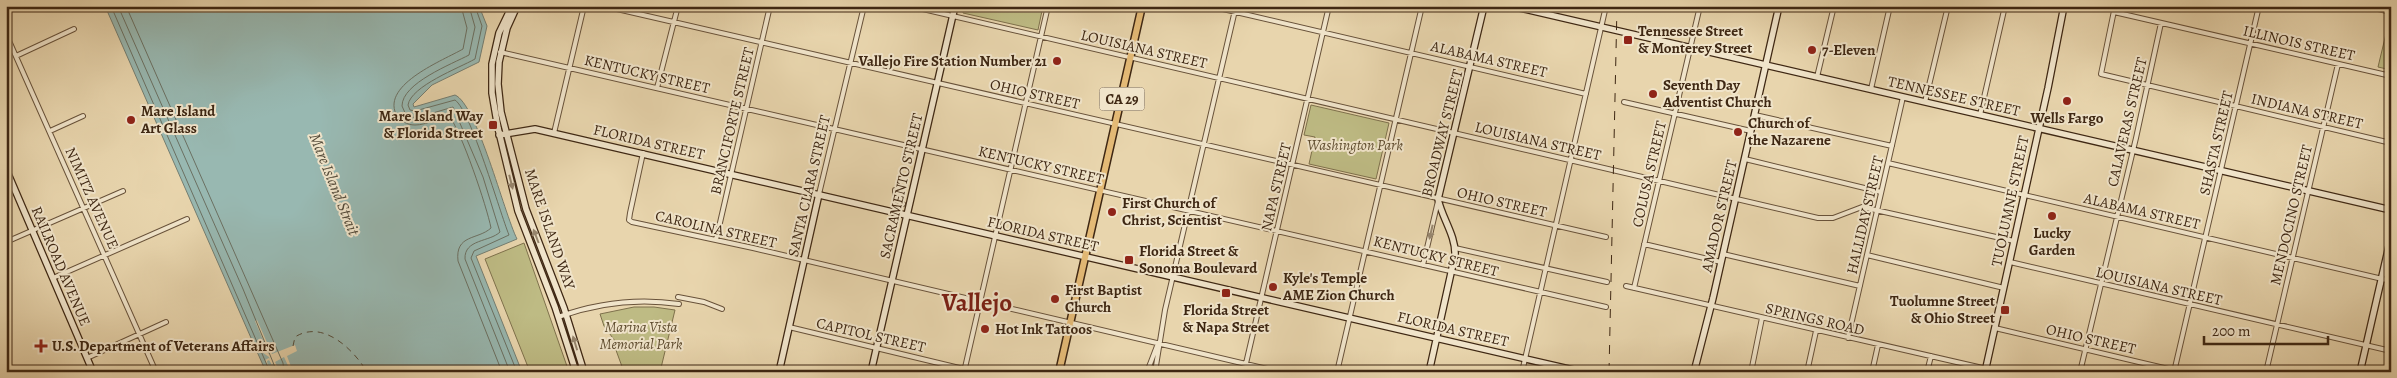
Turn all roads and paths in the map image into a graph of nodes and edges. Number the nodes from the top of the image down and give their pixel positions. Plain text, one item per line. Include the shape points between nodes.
1 (13, 6) edge
2 (512, 6) edge
3 (517, 6) edge
4 (584, 6) edge
5 (604, 6) edge
6 (678, 6) edge
7 (770, 6) edge
8 (864, 6) edge
9 (910, 6) edge
10 (956, 6) edge
11 (1048, 6) edge
12 (1142, 6) edge
13 (1210, 6) edge
14 (1236, 6) edge
15 (1329, 6) edge
16 (1422, 6) edge
17 (1484, 6) edge
18 (1606, 6) edge
19 (1700, 6) edge
20 (1779, 6) edge
21 (1834, 6) edge
22 (1890, 6) edge
23 (1948, 6) edge
24 (2005, 6) edge
25 (2064, 6) edge
26 (2115, 6) edge
27 (2259, 6) edge
28 (2366, 6) edge
29 (1516, 7) edge
30 (6, 9) edge
31 (1235, 12) junction
32 (2114, 12) junction
33 (2391, 12) edge
34 (954, 15) junction
35 (674, 21) junction
36 (2161, 22) junction
37 (1602, 27) junction
38 (74, 29) dead end
39 (1323, 32) junction
40 (6, 34) edge
41 (1042, 36) junction
42 (761, 41) junction
43 (2250, 43) junction
44 (1690, 48) junction
45 (500, 52) junction
46 (1411, 52) junction
47 (16, 56) junction
48 (1131, 58) junction
49 (851, 62) junction
50 (2338, 64) junction
51 (1766, 65) junction
52 (570, 67) junction
53 (1470, 67) junction
54 (2391, 76) edge
55 (1817, 77) junction
56 (1220, 79) junction
57 (937, 83) junction
58 (2148, 85) junction
59 (657, 88) junction
60 (1871, 89) junction
61 (1586, 94) junction
62 (1903, 97) junction
63 (1308, 99) junction
64 (1624, 102) dead end
65 (1925, 102) junction
66 (1027, 103) junction
67 (2236, 106) junction
68 (746, 108) junction
69 (1675, 114) junction
70 (1755, 115) junction
71 (1980, 115) junction
72 (83, 116) dead end
73 (1396, 120) junction
74 (1116, 124) junction
75 (2324, 127) junction
76 (2039, 128) junction
77 (834, 129) junction
78 (50, 131) junction
79 (1751, 131) junction
80 (507, 132) junction
81 (554, 133) junction
82 (1455, 133) junction
83 (499, 135) junction
84 (2391, 142) edge
85 (1204, 144) junction
86 (1892, 146) junction
87 (923, 149) junction
88 (2132, 149) junction
89 (643, 153) junction
90 (1571, 160) junction
91 (1744, 160) junction
92 (1888, 163) junction
93 (1292, 165) junction
94 (6, 169) edge
95 (1012, 170) junction
96 (2221, 170) junction
97 (731, 174) junction
98 (1659, 181) junction
99 (1380, 186) junction
100 (895, 190) dead end
101 (2309, 190) junction
102 (123, 191) dead end
103 (1101, 191) junction
104 (1881, 192) junction
105 (819, 194) junction
106 (2024, 195) junction
107 (1438, 199) junction
108 (1735, 200) junction
109 (903, 204) dead end
110 (84, 208) junction
111 (1877, 210) junction
112 (2391, 210) edge
113 (1188, 211) junction
114 (907, 215) junction
115 (2116, 217) junction
116 (187, 219) dead end
117 (1556, 226) junction
118 (33, 230) junction
119 (1277, 232) junction
120 (996, 236) junction
121 (1606, 237) dead end
122 (2205, 237) junction
123 (2391, 237) edge
124 (716, 240) junction
125 (2014, 241) junction
126 (6, 242) edge
127 (1644, 244) junction
128 (1455, 248) junction
129 (1365, 251) junction
130 (1723, 254) junction
131 (104, 255) junction
132 (1867, 256) junction
133 (1086, 257) junction
134 (2293, 258) junction
135 (804, 261) junction
136 (1721, 262) junction
137 (2010, 262) junction
138 (1423, 265) junction
139 (1546, 267) junction
140 (1452, 272) junction
141 (1173, 277) junction
142 (52, 278) junction
143 (2381, 278) junction
144 (2391, 280) edge
145 (892, 282) junction
146 (1608, 282) dead end
147 (2101, 284) junction
148 (1626, 286) dead end
149 (1860, 286) junction
150 (1634, 288) junction
151 (2004, 288) junction
152 (1541, 292) junction
153 (678, 296) dead end
154 (1262, 297) junction
155 (980, 302) junction
156 (679, 304) dead end
157 (2190, 304) junction
158 (1711, 306) junction
159 (1606, 307) dead end
160 (722, 309) dead end
161 (566, 314) junction
162 (558, 317) junction
163 (1350, 317) junction
164 (1762, 318) junction
165 (166, 322) dead end
166 (1071, 322) junction
167 (2278, 324) junction
168 (789, 327) junction
169 (1995, 328) junction
170 (1816, 331) junction
171 (140, 334) junction
172 (1436, 338) junction
173 (1848, 338) junction
174 (1158, 344) junction
175 (1878, 345) junction
176 (2366, 345) junction
177 (876, 348) junction
178 (2085, 349) junction
179 (2391, 351) edge
180 (1931, 356) junction
181 (87, 358) junction
182 (1525, 359) junction
183 (1246, 364) junction
184 (965, 370) edge
185 (1986, 370) edge
186 (2174, 371) edge
187 (93, 372) edge
188 (156, 372) edge
189 (576, 372) edge
190 (584, 372) edge
191 (778, 372) edge
192 (871, 372) edge
193 (976, 372) edge
194 (1059, 372) edge
195 (1147, 372) edge
196 (1155, 372) edge
197 (1244, 372) edge
198 (1280, 372) edge
199 (1337, 372) edge
200 (1429, 372) edge
201 (1522, 372) edge
202 (1582, 372) edge
203 (1694, 372) edge
204 (1750, 372) edge
205 (1807, 372) edge
206 (1872, 372) edge
207 (1927, 372) edge
208 (2000, 372) edge
209 (2080, 372) edge
210 (2181, 372) edge
211 (2266, 372) edge
212 (2360, 372) edge

1 - 30 street
2 - 83 main road, MARE ISLAND WAY via 499,33 492,64 492,93
3 - 45 main road, MARE ISLAND WAY
4 - 52 street
5 - 35 street, OHIO STREET
6 - 35 street
7 - 42 street, BRANCIFORTE STREET
8 - 49 street, SANTA CLARA STREET
9 - 34 street, LOUISIANA STREET
10 - 34 main road, SACRAMENTO STREET
11 - 41 street
12 - 48 main road, CA 29
13 - 31 street, ALABAMA STREET
14 - 31 street
15 - 39 street, NAPA STREET
16 - 46 street
17 - 53 main road, BROADWAY STREET
18 - 37 street
19 - 44 street, COLUSA STREET
20 - 51 main road, AMADOR STREET
21 - 55 street
22 - 60 street
23 - 65 street
24 - 71 street
25 - 76 main road, TUOLUMNE STREET
26 - 32 street
27 - 43 street, SHASTA STREET
28 - 33 street
29 - 37 main road, TENNESSEE STREET
31 - 39 street, ALABAMA STREET
31 - 56 street
32 - 36 street, ILLINOIS STREET
32 - 58 street, INDIANA STREET via 2101,74
34 - 41 street, LOUISIANA STREET
34 - 57 main road, SACRAMENTO STREET
35 - 42 street, OHIO STREET
35 - 59 street
36 - 43 street, ILLINOIS STREET
36 - 58 street, CALAVERAS STREET
37 - 44 main road, TENNESSEE STREET
37 - 61 street
38 - 47 street
39 - 46 street, ALABAMA STREET
39 - 63 street, NAPA STREET
40 - 47 street, NIMITZ AVENUE
41 - 48 street, LOUISIANA STREET
41 - 66 street
42 - 49 street, OHIO STREET
42 - 68 street, BRANCIFORTE STREET
43 - 50 street, ILLINOIS STREET
43 - 67 street, SHASTA STREET
44 - 51 main road, TENNESSEE STREET
44 - 69 street, COLUSA STREET
45 - 52 street, KENTUCKY STREET
45 - 80 main road, MARE ISLAND WAY via 498,89
46 - 53 street, ALABAMA STREET
46 - 73 street
47 - 78 street, NIMITZ AVENUE
48 - 56 street, LOUISIANA STREET
48 - 74 main road, CA 29
49 - 57 street, OHIO STREET
49 - 77 street, SANTA CLARA STREET
50 - 54 street, ILLINOIS STREET
50 - 75 street, MENDOCINO STREET
51 - 55 main road, TENNESSEE STREET
51 - 70 main road, AMADOR STREET
52 - 59 street, KENTUCKY STREET
52 - 81 street
53 - 61 street, ALABAMA STREET
53 - 82 main road, BROADWAY STREET
55 - 60 main road, TENNESSEE STREET
56 - 63 street, LOUISIANA STREET
56 - 85 street
57 - 66 street, OHIO STREET
57 - 87 main road, SACRAMENTO STREET
58 - 67 street, INDIANA STREET
58 - 88 street, CALAVERAS STREET
59 - 68 street, KENTUCKY STREET
60 - 62 main road, TENNESSEE STREET
61 - 90 street
62 - 65 main road, TENNESSEE STREET
62 - 86 street, HALLIDAY STREET
63 - 73 street, LOUISIANA STREET
63 - 93 street, NAPA STREET
64 - 69 street
65 - 71 main road, TENNESSEE STREET
66 - 74 street, OHIO STREET
66 - 95 street
67 - 75 street, INDIANA STREET
67 - 96 street, SHASTA STREET
68 - 77 street, KENTUCKY STREET
68 - 97 street, BRANCIFORTE STREET
69 - 79 street
69 - 98 street, COLUSA STREET
70 - 79 main road, AMADOR STREET
70 - 86 street
71 - 76 main road, TENNESSEE STREET
72 - 78 street
73 - 82 street, LOUISIANA STREET
73 - 99 street
74 - 85 street, OHIO STREET
74 - 103 main road, CA 29
75 - 84 street, INDIANA STREET
75 - 101 street, MENDOCINO STREET
76 - 88 main road, TENNESSEE STREET
76 - 106 main road, TUOLUMNE STREET
77 - 87 street, KENTUCKY STREET
77 - 105 street, SANTA CLARA STREET
78 - 110 street, NIMITZ AVENUE
79 - 91 main road, AMADOR STREET
80 - 81 main road, FLORIDA STREET via 535,129
80 - 83 main road, FLORIDA STREET
161 -> 80 main road, MARE ISLAND WAY via 526,209
81 - 89 main road, FLORIDA STREET
82 - 90 street, LOUISIANA STREET
82 - 107 main road, BROADWAY STREET
83 -> 162 main road, MARE ISLAND WAY via 518,211
85 - 93 street, OHIO STREET
85 - 113 street
86 - 92 street, HALLIDAY STREET
87 - 95 street, KENTUCKY STREET
87 - 114 main road, SACRAMENTO STREET
88 - 96 main road, TENNESSEE STREET
88 - 115 street, CALAVERAS STREET
89 - 97 main road, FLORIDA STREET
89 - 124 street, CAROLINA STREET via 629,220
90 - 98 street, LOUISIANA STREET
90 - 117 street
91 - 104 street
91 - 108 main road, AMADOR STREET
92 - 104 street, HALLIDAY STREET
92 - 106 street, ALABAMA STREET
93 - 99 street, OHIO STREET
93 - 119 street, NAPA STREET
94 - 118 main road, RAILROAD AVENUE
95 - 103 street, KENTUCKY STREET
95 - 120 street
96 - 101 main road, TENNESSEE STREET
96 - 122 street, SHASTA STREET
97 - 105 main road, FLORIDA STREET
97 - 124 street, BRANCIFORTE STREET
98 - 108 street, LOUISIANA STREET
98 - 127 street, COLUSA STREET
99 - 107 street, OHIO STREET
99 - 129 street
100 - 109 street via 895,199
101 - 112 main road, TENNESSEE STREET
101 - 134 street, MENDOCINO STREET
102 - 110 street
103 - 113 street, KENTUCKY STREET
103 - 133 main road, CA 29
104 - 111 street, HALLIDAY STREET
105 - 114 main road, FLORIDA STREET
105 - 135 main road, SANTA CLARA STREET
106 - 115 street, ALABAMA STREET
106 - 125 main road, TUOLUMNE STREET
107 - 117 street, OHIO STREET
107 - 128 main road
107 -> 138 street, BROADWAY STREET
108 - 111 street, LOUISIANA STREET via 1818,218 1833,218 1856,207
108 - 130 main road, AMADOR STREET
110 - 118 street
110 - 131 street, NIMITZ AVENUE
111 - 125 street, LOUISIANA STREET
111 - 132 street, HALLIDAY STREET
113 - 119 street, KENTUCKY STREET
113 - 141 street
114 - 120 main road, FLORIDA STREET
114 - 145 main road, SACRAMENTO STREET
115 - 122 street, ALABAMA STREET
115 - 147 street, CALAVERAS STREET
116 - 131 street
117 - 121 street, OHIO STREET
117 - 139 street
118 - 126 street
118 - 142 main road, RAILROAD AVENUE
119 - 129 street, KENTUCKY STREET
119 - 154 street, NAPA STREET
120 - 133 main road, FLORIDA STREET
120 - 155 street
122 - 134 street, ALABAMA STREET
122 - 157 street, SHASTA STREET
123 - 143 main road
124 - 135 street, CAROLINA STREET
125 - 137 main road, TUOLUMNE STREET
127 - 136 street
127 - 150 street, COLUSA STREET
128 - 139 street
128 - 140 main road
129 - 138 street, KENTUCKY STREET
129 - 163 street
130 - 136 main road, AMADOR STREET
130 - 149 street
131 - 142 street
131 - 171 street, NIMITZ AVENUE
132 - 149 street, HALLIDAY STREET
132 - 151 street
133 - 141 main road, FLORIDA STREET
133 - 166 main road, CA 29
134 - 143 street, ALABAMA STREET
134 - 167 street, MENDOCINO STREET
135 - 145 street, CAROLINA STREET
135 - 168 main road, SANTA CLARA STREET
136 - 158 main road, AMADOR STREET
137 - 147 street, LOUISIANA STREET
137 - 151 main road, TUOLUMNE STREET
138 - 140 street, KENTUCKY STREET
139 - 146 street
139 - 152 street
140 - 152 street, KENTUCKY STREET
140 - 172 main road
141 - 154 main road, FLORIDA STREET
141 - 174 street
142 - 181 main road, RAILROAD AVENUE
143 - 144 street, ALABAMA STREET
143 - 176 main road
145 - 155 street, CAROLINA STREET
145 - 177 main road, SACRAMENTO STREET
147 - 157 street, LOUISIANA STREET
147 - 178 street, CALAVERAS STREET
148 - 150 street, SPRINGS ROAD
149 - 173 street, HALLIDAY STREET
150 - 158 street, SPRINGS ROAD
151 - 169 main road, TUOLUMNE STREET
152 - 159 street, KENTUCKY STREET
152 - 182 street
153 - 160 street
154 - 163 main road, FLORIDA STREET
154 - 183 street, NAPA STREET
155 - 166 street, CAROLINA STREET
155 - 184 street
156 - 161 street via 641,300 611,303
157 - 167 street, LOUISIANA STREET
157 - 186 street, SHASTA STREET
158 - 164 street, SPRINGS ROAD
158 - 203 main road, AMADOR STREET
161 - 162 street
190 -> 161 main road, MARE ISLAND WAY
162 - 189 main road, MARE ISLAND WAY
163 - 172 main road, FLORIDA STREET
163 - 199 street
164 - 170 street, SPRINGS ROAD
164 - 204 street
165 - 171 street
166 - 174 street, CAROLINA STREET
166 - 194 main road, CA 29
167 - 176 street, LOUISIANA STREET
167 - 211 street, MENDOCINO STREET
168 - 177 street, CAPITOL STREET
168 - 191 main road, SANTA CLARA STREET
169 - 178 street, OHIO STREET
169 - 185 main road, TUOLUMNE STREET
170 - 173 street, SPRINGS ROAD
170 - 205 street
171 - 181 street
171 - 188 street, NIMITZ AVENUE
172 - 182 main road, FLORIDA STREET
172 - 200 main road
173 - 175 street, SPRINGS ROAD
174 - 183 street, CAROLINA STREET
174 - 195 street
174 - 196 street
175 - 180 street, SPRINGS ROAD
175 - 206 street
176 - 179 street, LOUISIANA STREET
176 - 212 main road
177 - 184 street, CAPITOL STREET
177 - 192 main road, SACRAMENTO STREET
178 - 186 street, OHIO STREET
178 - 209 street, CALAVERAS STREET
180 - 185 street, SPRINGS ROAD
180 - 207 street
181 - 187 main road, RAILROAD AVENUE
182 - 201 street
182 - 202 main road, FLORIDA STREET
183 - 197 street, NAPA STREET
183 - 198 street, CAROLINA STREET
184 - 193 street, CAPITOL STREET
185 - 208 street, SPRINGS ROAD
186 - 210 street, OHIO STREET

